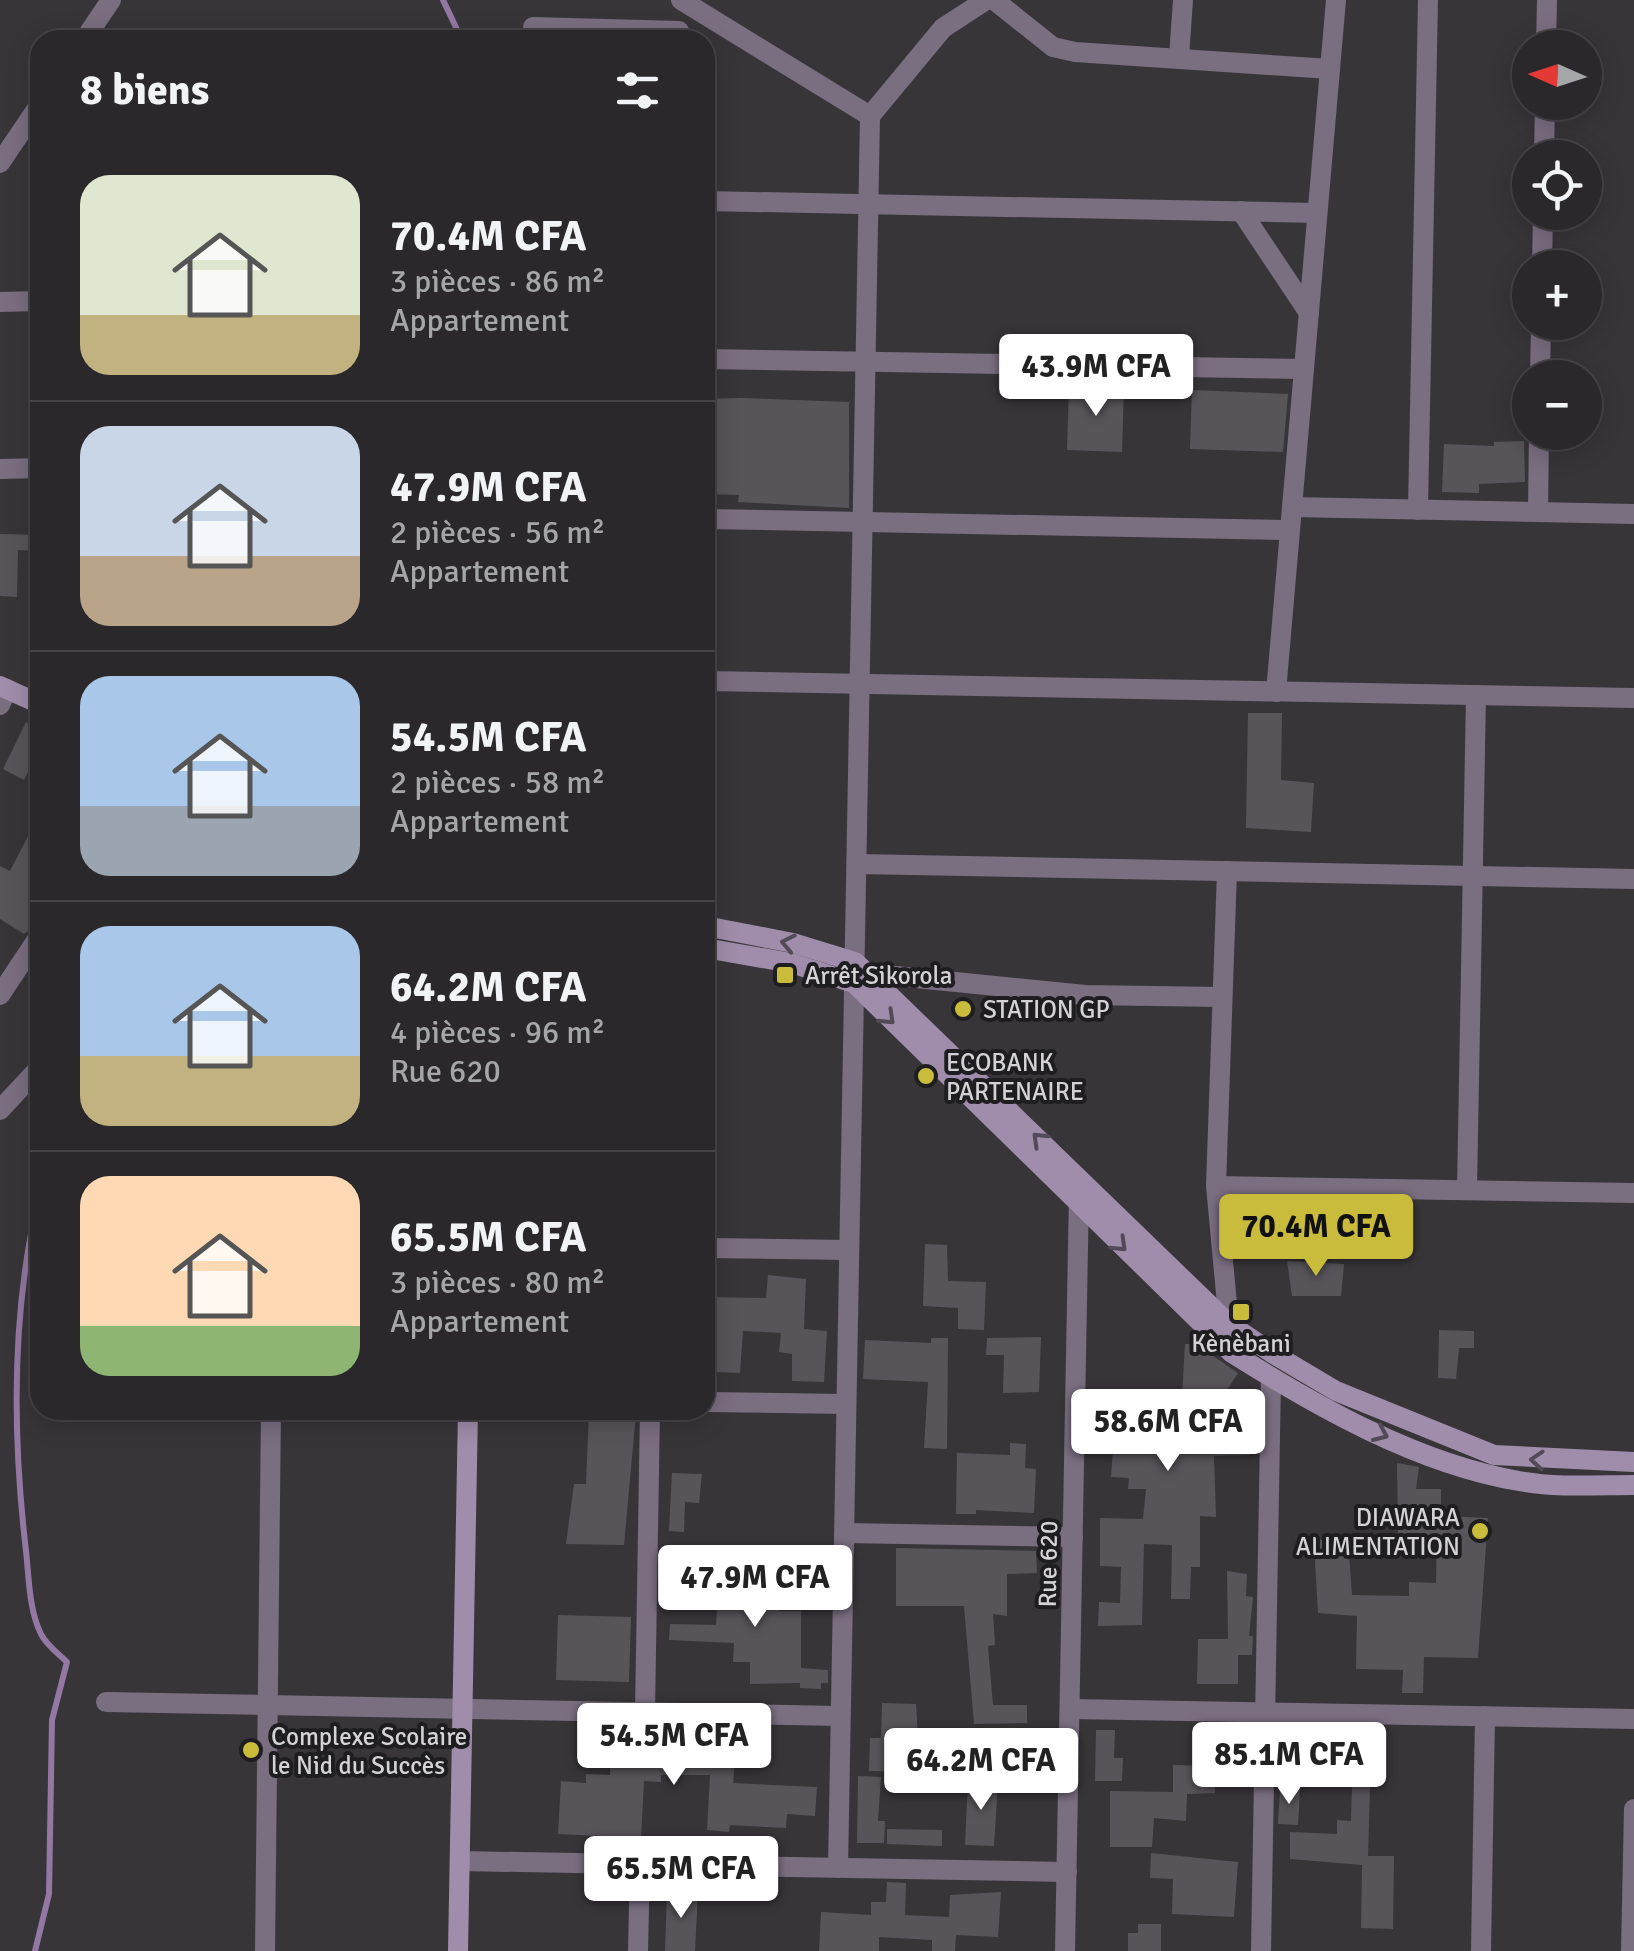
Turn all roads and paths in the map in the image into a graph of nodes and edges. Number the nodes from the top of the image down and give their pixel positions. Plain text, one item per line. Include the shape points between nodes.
1 (111, 0) edge
2 (680, 0) edge
3 (986, 0) edge
4 (994, 0) edge
5 (1183, 0) edge
6 (1336, 0) edge
7 (1428, 0) edge
8 (1547, 0) edge
9 (533, 28) dead end
10 (91, 30) edge
11 (570, 30) edge
12 (679, 30) edge
13 (1546, 30) edge
14 (1179, 57) junction
15 (1330, 68) junction
16 (870, 116) junction
17 (30, 130) edge
18 (4, 150) edge
19 (715, 201) edge
20 (869, 204) junction
21 (1241, 211) junction
22 (1317, 212) junction
23 (30, 301) edge
24 (0, 302) edge
25 (1308, 313) junction
26 (715, 359) edge
27 (866, 362) junction
28 (1304, 370) junction
29 (1539, 450) edge
30 (30, 468) edge
31 (0, 469) edge
32 (1292, 508) junction
33 (1418, 510) junction
34 (1538, 512) junction
35 (1634, 514) edge
36 (715, 519) edge
37 (863, 522) junction
38 (1289, 530) junction
39 (715, 681) edge
40 (860, 684) junction
41 (1276, 692) junction
42 (2, 694) edge
43 (1476, 695) junction
44 (1634, 698) edge
45 (30, 701) edge
46 (856, 864) junction
47 (1227, 871) junction
48 (1473, 876) junction
49 (1634, 879) edge
50 (715, 928) edge
51 (30, 949) edge
52 (715, 950) edge
53 (858, 973) junction
54 (0, 995) edge
55 (1222, 997) junction
56 (30, 1078) edge
57 (0, 1110) edge
58 (1080, 1178) junction
59 (1216, 1186) junction
60 (1467, 1190) junction
61 (1634, 1194) edge
62 (1079, 1206) junction
63 (715, 1248) edge
64 (849, 1250) junction
65 (1228, 1323) junction
66 (1232, 1353) junction
67 (1271, 1378) junction
68 (715, 1402) edge
69 (846, 1404) junction
70 (271, 1420) edge
71 (468, 1420) edge
72 (650, 1420) edge
73 (1634, 1462) edge
74 (1634, 1485) edge
75 (844, 1533) junction
76 (1073, 1537) junction
77 (106, 1702) dead end
78 (268, 1705) junction
79 (463, 1709) junction
80 (1070, 1709) junction
81 (645, 1712) junction
82 (1265, 1712) junction
83 (840, 1716) junction
84 (1486, 1716) junction
85 (1634, 1718) edge
86 (1634, 1809) edge
87 (460, 1861) junction
88 (640, 1864) junction
89 (838, 1868) junction
90 (1067, 1872) junction
91 (265, 1951) edge
92 (458, 1951) edge
93 (638, 1951) edge
94 (1065, 1951) edge
95 (1261, 1951) edge
96 (1481, 1951) edge
97 (1631, 1951) edge

1 - 10 street
2 - 12 street
2 - 16 street
3 - 16 street via 933,38
4 - 14 street via 1053,47
5 - 14 street
6 - 15 street
7 - 33 street
8 - 13 street
9 - 11 street
14 - 15 street
15 - 22 street
16 - 20 street
17 - 18 street
19 - 20 street
20 - 21 street
20 - 27 street
21 - 22 street
21 - 25 street
22 - 25 street
23 - 24 street
25 - 28 street
26 - 27 street
27 - 28 street
27 - 37 street
28 - 32 street
29 - 34 street
30 - 31 street
32 - 33 street
32 - 38 street
33 - 34 street
34 - 35 street
36 - 37 street
37 - 38 street
37 - 40 street
38 - 41 street
39 - 40 street
40 - 41 street
40 - 46 street
41 - 43 street
42 - 45 main road
43 - 44 street
43 - 48 street
46 - 47 street
46 - 53 street
47 - 48 street
47 - 55 street
48 - 49 street
48 - 60 street
53 -> 50 main road via 793,943
51 - 54 street
52 - 53 main road
53 - 55 street via 1085,995
58 -> 53 main road
53 -> 62 main road
53 - 64 street
55 - 59 street
56 - 57 street
58 - 62 street, Rue 620
58 - 65 main road
59 - 60 street
59 - 65 street
60 - 61 street
62 -> 66 main road
62 - 76 street, Rue 620
63 - 64 street
64 - 69 street
65 - 66 street
73 -> 65 main road via 1524,1460 1467,1447 1336,1391
66 - 67 main road
67 -> 74 main road via 1371,1430 1491,1475 1557,1486
67 - 82 street
68 - 69 street
69 - 75 street
70 - 78 street
71 - 79 main road
72 - 81 street
75 - 76 street
75 - 83 street
76 - 80 street, Rue 620
77 - 78 street
78 - 79 street
78 - 91 street
79 - 81 street
79 - 87 main road
80 - 82 street
80 - 90 street, Rue 620
81 - 83 street
82 - 84 street
82 - 95 street
83 - 89 street
84 - 85 street
84 - 96 street
86 - 97 street
87 - 88 street
87 - 92 main road
88 - 89 street
88 - 93 street
89 - 90 street
90 - 94 street, Rue 620

